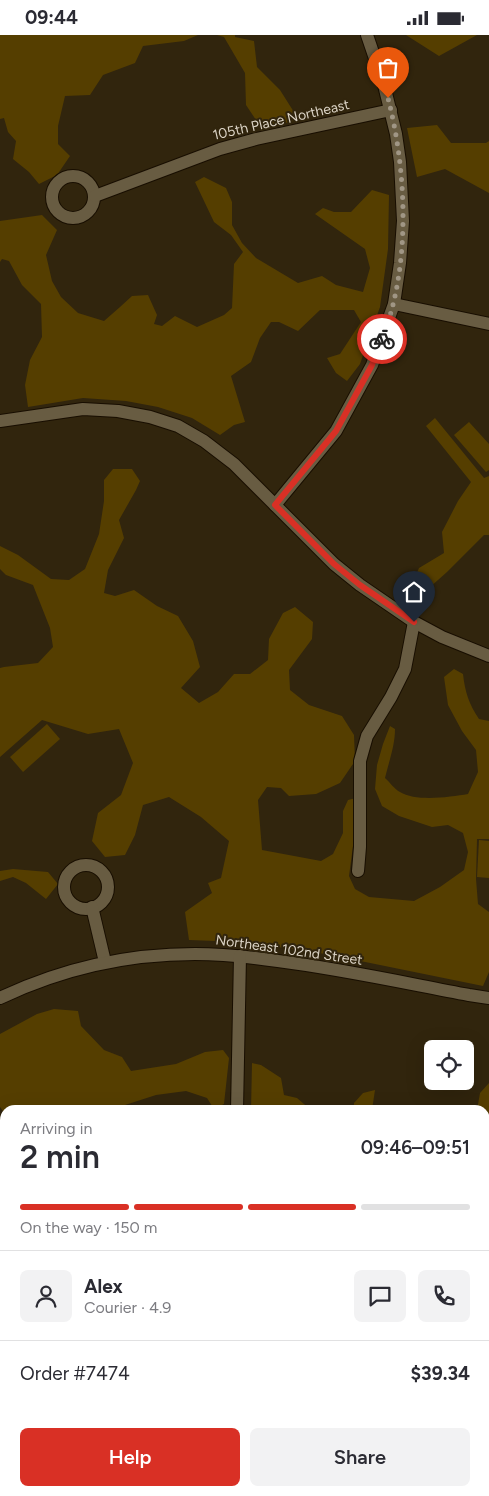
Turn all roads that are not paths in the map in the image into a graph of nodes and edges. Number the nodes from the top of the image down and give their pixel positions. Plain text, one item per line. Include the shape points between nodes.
1 (367, 35) edge
2 (391, 111) junction
3 (95, 196) dead end
4 (394, 304) junction
5 (489, 324) edge
6 (0, 421) edge
7 (275, 505) junction
8 (414, 622) junction
9 (489, 656) edge
10 (358, 871) dead end
11 (92, 907) dead end
12 (240, 956) junction
13 (105, 962) junction
14 (0, 998) edge
15 (489, 998) edge
16 (237, 1105) edge

1 - 2 street
2 - 3 street, 105th Place Northeast via 220,149
2 - 4 street via 400,162 403,221
4 - 5 street
4 - 7 street via 372,365 336,431
6 - 7 street via 83,409 150,417 178,426 204,441 234,464
7 - 8 street via 334,564
8 - 9 street
8 - 10 street via 405,669 367,736 360,761
11 - 13 street
12 - 13 street, Northeast 102nd Street via 163,955
12 - 15 street, Northeast 102nd Street
12 - 16 street
13 - 14 street, Northeast 102nd Street via 26,985

